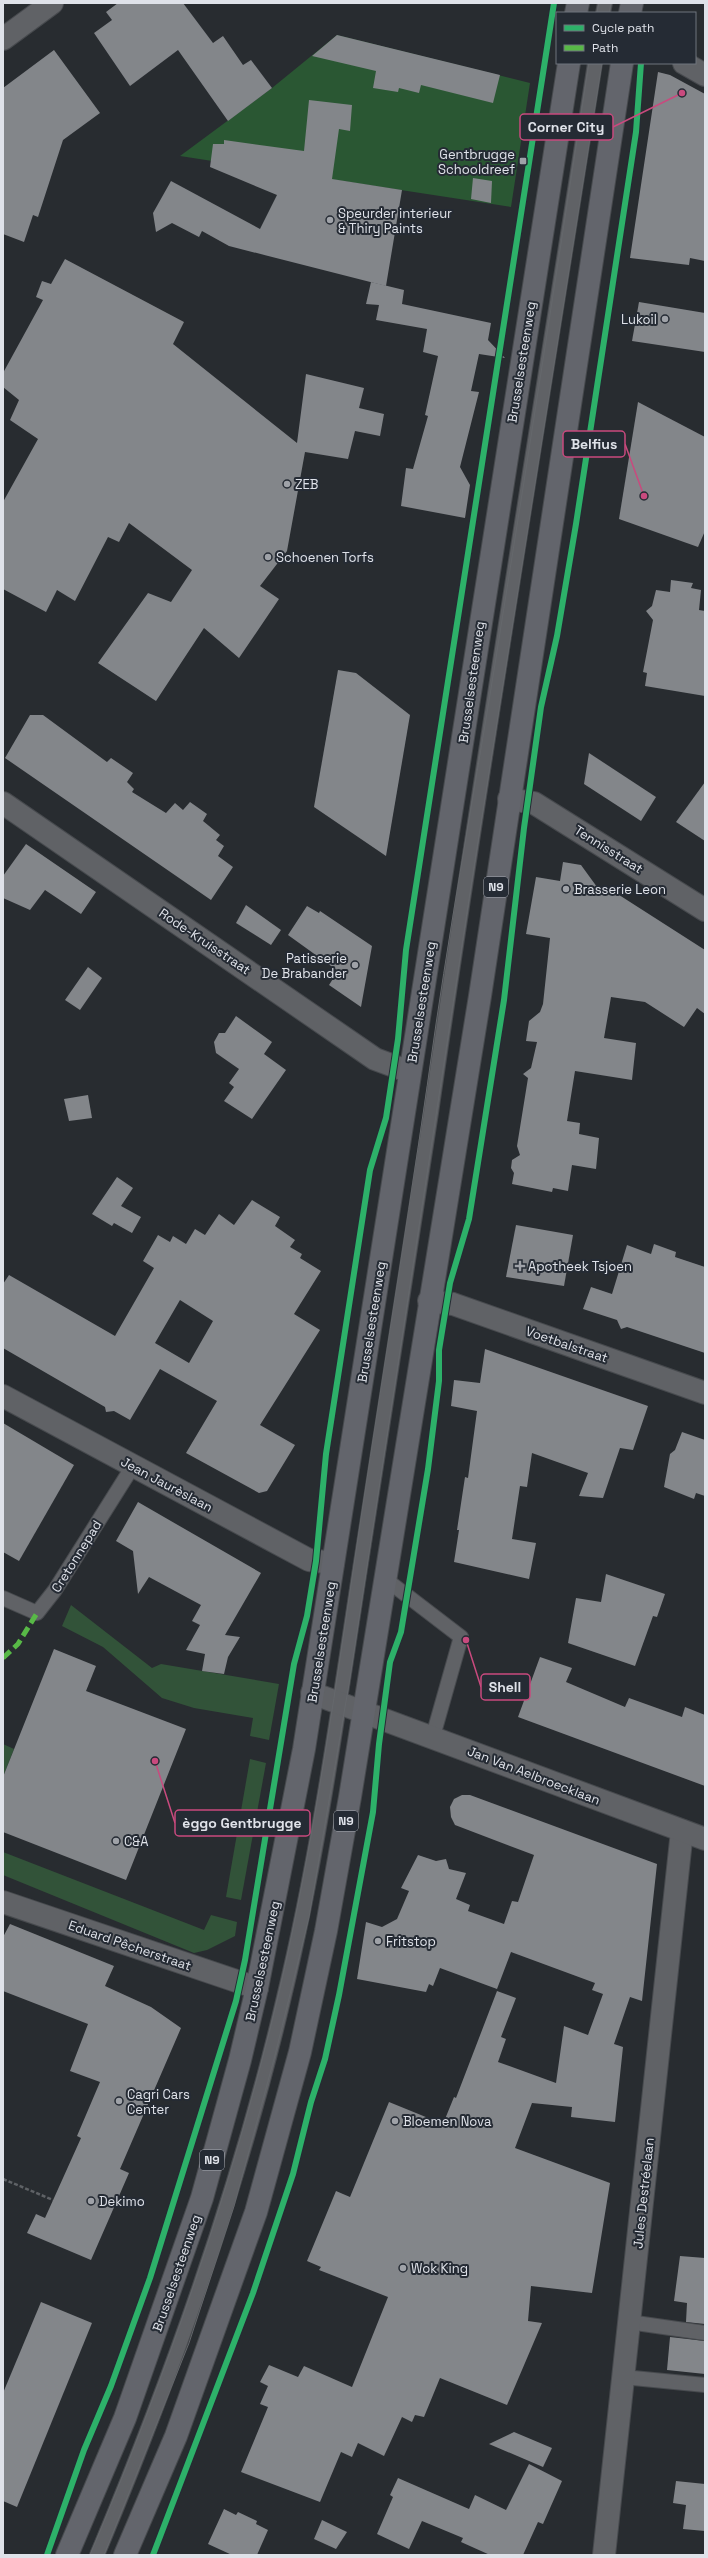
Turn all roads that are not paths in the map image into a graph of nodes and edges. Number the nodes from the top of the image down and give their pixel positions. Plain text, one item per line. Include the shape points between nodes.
1 (52, 3) edge
2 (3, 39) edge
3 (569, 64) edge
4 (596, 64) edge
5 (622, 64) edge
6 (686, 64) edge
7 (705, 75) edge
8 (509, 799) junction
9 (3, 803) edge
10 (705, 910) edge
11 (410, 1072) junction
12 (429, 1301) junction
13 (705, 1393) edge
14 (3, 1396) edge
15 (133, 1466) junction
16 (333, 1564) junction
17 (384, 1578) junction
18 (3, 1598) edge
19 (312, 1693) junction
20 (340, 1702) junction
21 (364, 1710) junction
22 (433, 1736) junction
23 (682, 1830) junction
24 (705, 1839) edge
25 (3, 1902) edge
26 (257, 1988) junction
27 (629, 2322) junction
28 (705, 2333) edge
29 (623, 2377) junction
30 (705, 2385) edge
31 (67, 2555) edge
32 (97, 2555) edge
33 (125, 2555) edge
34 (604, 2555) edge

1 - 2 street
3 - 11 main road, Brusselsesteenweg / N9
4 - 20 lane via 451,978
5 - 8 main road, N9
6 - 7 street
8 - 10 street, Tennisstraat via 534,803
8 - 12 main road, N9 via 480,996
9 - 11 street, Rode-Kruisstraat via 375,1058
11 - 16 main road, Brusselsesteenweg / N9
12 - 13 street, Voetbalstraat via 453,1304
12 - 17 main road, N9
14 - 15 street, Jean Jaurèslaan
15 - 16 street, Jean Jaurèslaan via 309,1560
15 - 18 lane, Cretonnepad via 55,1590 37,1614
16 - 19 main road, Brusselsesteenweg / N9
17 - 21 main road, N9
17 - 22 lane via 461,1637
19 - 20 street, Jan Van Aelbroecklaan
19 - 26 main road, Brusselsesteenweg / N9
20 - 21 street, Jan Van Aelbroecklaan
20 - 32 lane via 302,1916 283,2001 239,2168 182,2341
21 - 22 street, Jan Van Aelbroecklaan
21 - 33 main road, N9 via 326,1931 283,2118 256,2212 214,2331 176,2436
22 - 23 street, Jan Van Aelbroecklaan
23 - 24 street, Jan Van Aelbroecklaan
23 - 27 street, Jules Destréelaan
25 - 26 street, Eduard Pêcherstraat
26 - 31 main road, Brusselsesteenweg / N9 via 202,2198 161,2321 125,2418
27 - 28 lane
27 - 29 street, Jules Destréelaan
29 - 30 lane
29 - 34 street, Jules Destréelaan

